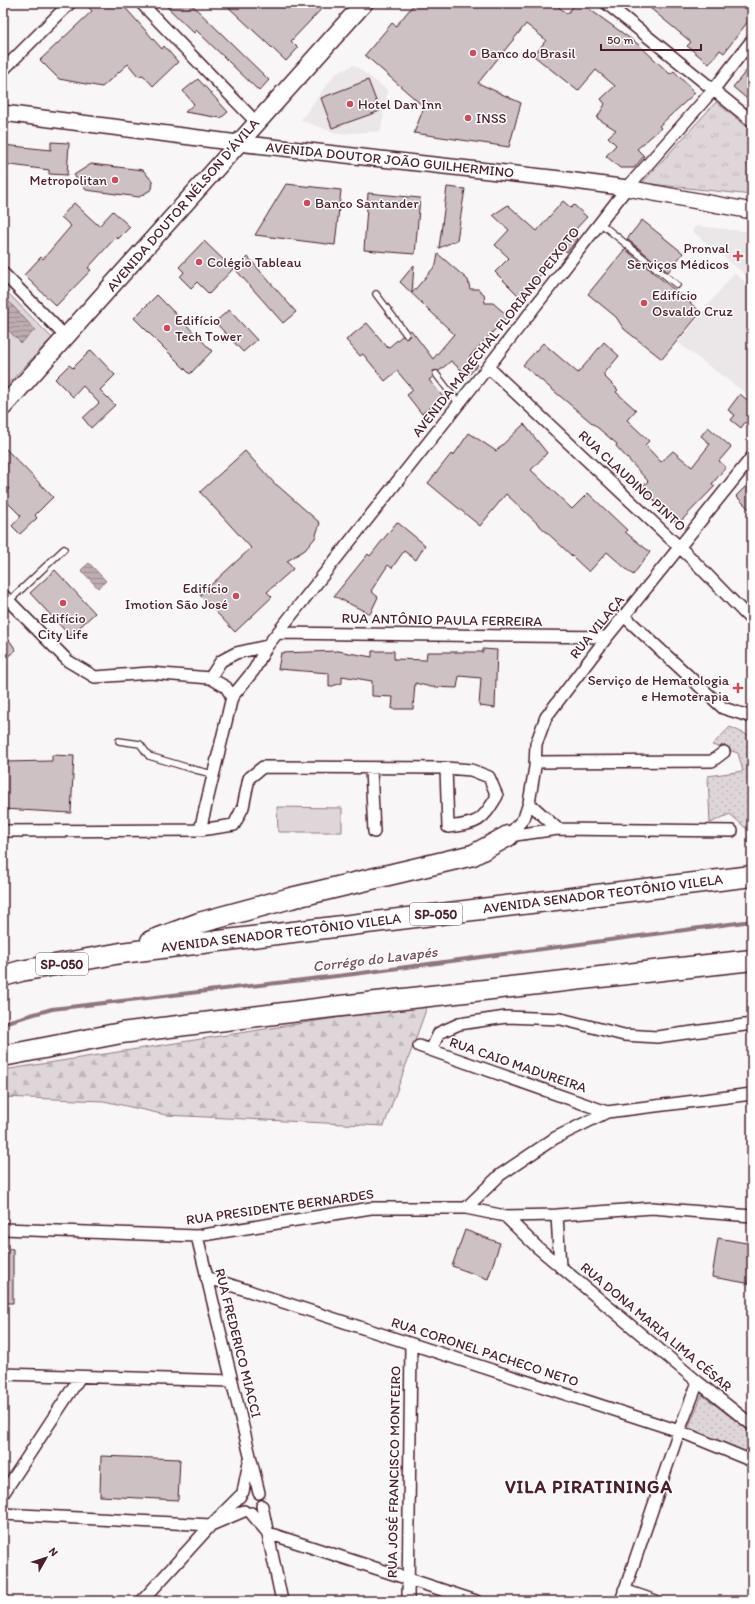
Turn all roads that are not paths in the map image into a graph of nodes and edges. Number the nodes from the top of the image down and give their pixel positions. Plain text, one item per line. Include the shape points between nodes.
1 (70, 3) edge
2 (141, 3) edge
3 (364, 3) edge
4 (606, 3) edge
5 (752, 40) edge
6 (3, 70) edge
7 (714, 89) junction
8 (3, 113) edge
9 (752, 121) edge
10 (256, 122) junction
11 (238, 143) junction
12 (627, 188) junction
13 (752, 211) edge
14 (600, 223) junction
15 (3, 273) edge
16 (677, 285) dead end
17 (376, 294) dead end
18 (406, 334) dead end
19 (67, 338) junction
20 (488, 366) junction
21 (436, 374) dead end
22 (459, 404) junction
23 (3, 407) edge
24 (752, 457) edge
25 (679, 547) junction
26 (64, 549) dead end
27 (6, 598) edge
28 (624, 616) junction
29 (752, 621) edge
30 (278, 633) junction
31 (607, 637) junction
32 (267, 646) junction
33 (210, 678) junction
34 (232, 697) junction
35 (752, 717) edge
36 (120, 741) dead end
37 (724, 752) dead end
38 (535, 762) junction
39 (446, 768) junction
40 (371, 769) junction
41 (214, 774) junction
42 (529, 803) junction
43 (558, 829) junction
44 (200, 830) junction
45 (3, 831) edge
46 (732, 831) dead end
47 (374, 832) dead end
48 (508, 836) junction
49 (752, 876) edge
50 (121, 953) junction
51 (752, 960) edge
52 (3, 976) edge
53 (752, 1024) edge
54 (419, 1046) dead end
55 (431, 1050) junction
56 (3, 1056) edge
57 (752, 1094) edge
58 (606, 1112) junction
59 (466, 1208) junction
60 (557, 1215) junction
61 (505, 1216) junction
62 (752, 1216) edge
63 (3, 1229) edge
64 (197, 1236) junction
65 (560, 1266) junction
66 (206, 1277) junction
67 (411, 1344) junction
68 (3, 1374) edge
69 (80, 1377) junction
70 (232, 1381) junction
71 (698, 1382) junction
72 (752, 1425) edge
73 (679, 1431) junction
74 (250, 1457) junction
75 (752, 1460) edge
76 (259, 1493) junction
77 (3, 1494) edge
78 (242, 1494) junction
79 (262, 1506) junction
80 (247, 1512) junction
81 (3, 1514) edge
82 (211, 1525) junction
83 (268, 1533) junction
84 (408, 1580) junction
85 (622, 1596) edge
86 (142, 1601) edge
87 (282, 1601) edge
88 (408, 1601) edge
89 (476, 1601) edge
90 (656, 1601) edge

1 - 6 street
2 - 10 street
3 - 10 main road, AVENIDA DOUTOR NÉLSON D'ÁVILA
4 - 7 street
5 - 7 street, AVENIDA MARECHAL FLORIANO PEIXOTO
7 - 9 street
7 - 12 street, AVENIDA MARECHAL FLORIANO PEIXOTO
8 - 11 main road, AVENIDA DOUTOR JOÃO GUILHERMINO
10 - 11 main road, AVENIDA DOUTOR NÉLSON D'ÁVILA
11 - 12 main road, AVENIDA DOUTOR JOÃO GUILHERMINO
11 - 19 main road, AVENIDA DOUTOR NÉLSON D'ÁVILA
12 - 13 main road, AVENIDA DOUTOR JOÃO GUILHERMINO
12 - 14 street, AVENIDA MARECHAL FLORIANO PEIXOTO
14 - 16 lane
14 - 20 street, AVENIDA MARECHAL FLORIANO PEIXOTO
15 - 19 street
17 - 18 lane
19 - 23 main road, AVENIDA DOUTOR NÉLSON D'ÁVILA
20 - 22 street, AVENIDA MARECHAL FLORIANO PEIXOTO
20 - 25 street, RUA CLAUDINO PINTO
21 - 22 lane
22 - 30 street, AVENIDA MARECHAL FLORIANO PEIXOTO
24 - 25 street, RUA VILAÇA
25 - 28 street, RUA VILAÇA
25 - 29 street, RUA CLAUDINO PINTO
26 - 27 lane
27 - 33 street via 68,660 95,677 150,672
28 - 31 street, RUA VILAÇA
28 - 35 street via 724,708
30 - 31 street, RUA ANTÔNIO PAULA FERREIRA
30 - 32 street, AVENIDA MARECHAL FLORIANO PEIXOTO
31 - 38 street, RUA VILAÇA via 546,717 536,744
32 - 33 street via 236,653 220,661
32 - 34 street, AVENIDA MARECHAL FLORIANO PEIXOTO via 254,670
33 - 34 street via 226,687
34 - 41 street, AVENIDA MARECHAL FLORIANO PEIXOTO
36 - 41 lane via 140,744 149,756
37 - 38 street via 712,761
38 - 42 street, RUA VILAÇA
39 - 39 street via 471,770 489,777 497,796 487,814 474,824 448,827
39 - 40 street
40 - 44 street via 262,767 250,778 243,807 234,825
40 - 47 street
41 - 44 street, AVENIDA MARECHAL FLORIANO PEIXOTO
42 - 43 street
42 - 48 street, RUA VILAÇA via 524,818
43 - 46 street
43 - 48 street
44 - 45 street
48 - 50 highway via 473,855 291,898 199,923
49 - 50 highway, AVENIDA SENADOR TEOTÔNIO VILELA / SP-050
50 - 52 highway, AVENIDA SENADOR TEOTÔNIO VILELA / SP-050
51 - 56 highway via 559,980 144,1030
53 - 55 street via 657,1037 624,1035 561,1019 506,1017 460,1024 439,1033
54 - 55 street, RUA CAIO MADUREIRA
55 - 58 street, RUA CAIO MADUREIRA
57 - 58 street, RUA CAIO MADUREIRA
58 - 59 street, RUA CAIO MADUREIRA via 555,1138 500,1175
59 - 61 street, RUA PRESIDENTE BERNARDES
59 - 64 street, RUA PRESIDENTE BERNARDES via 370,1208
60 - 61 street, RUA PRESIDENTE BERNARDES
60 - 62 street, RUA PRESIDENTE BERNARDES via 652,1208
60 - 65 street, RUA DONA MARIA LIMA CÉSAR
61 - 65 street, RUA DONA MARIA LIMA CÉSAR
63 - 64 street, RUA PRESIDENTE BERNARDES
64 - 66 street, RUA FREDERICO MIACCI
65 - 71 street, RUA DONA MARIA LIMA CÉSAR
66 - 67 street, RUA CORONEL PACHECO NETO
66 - 70 street, RUA FREDERICO MIACCI
67 - 73 street, RUA CORONEL PACHECO NETO
67 - 84 street, RUA JOSÉ FRANCISCO MONTEIRO
68 - 69 street
69 - 70 street
69 - 77 street
70 - 74 street, RUA FREDERICO MIACCI
71 - 72 street, RUA DONA MARIA LIMA CÉSAR
71 - 73 street
73 - 75 street, RUA CORONEL PACHECO NETO
73 - 85 street
74 - 76 street, RUA FREDERICO MIACCI
74 - 78 street, RUA FREDERICO MIACCI
76 - 78 street via 253,1490
76 - 79 street
78 - 80 street via 240,1506
78 - 82 street
79 - 80 street via 257,1511
79 - 83 street
80 - 82 street
80 - 83 street
81 - 82 street
82 - 86 street
83 - 84 street
83 - 87 street
84 - 88 street, RUA JOSÉ FRANCISCO MONTEIRO
84 - 89 street
85 - 90 street

